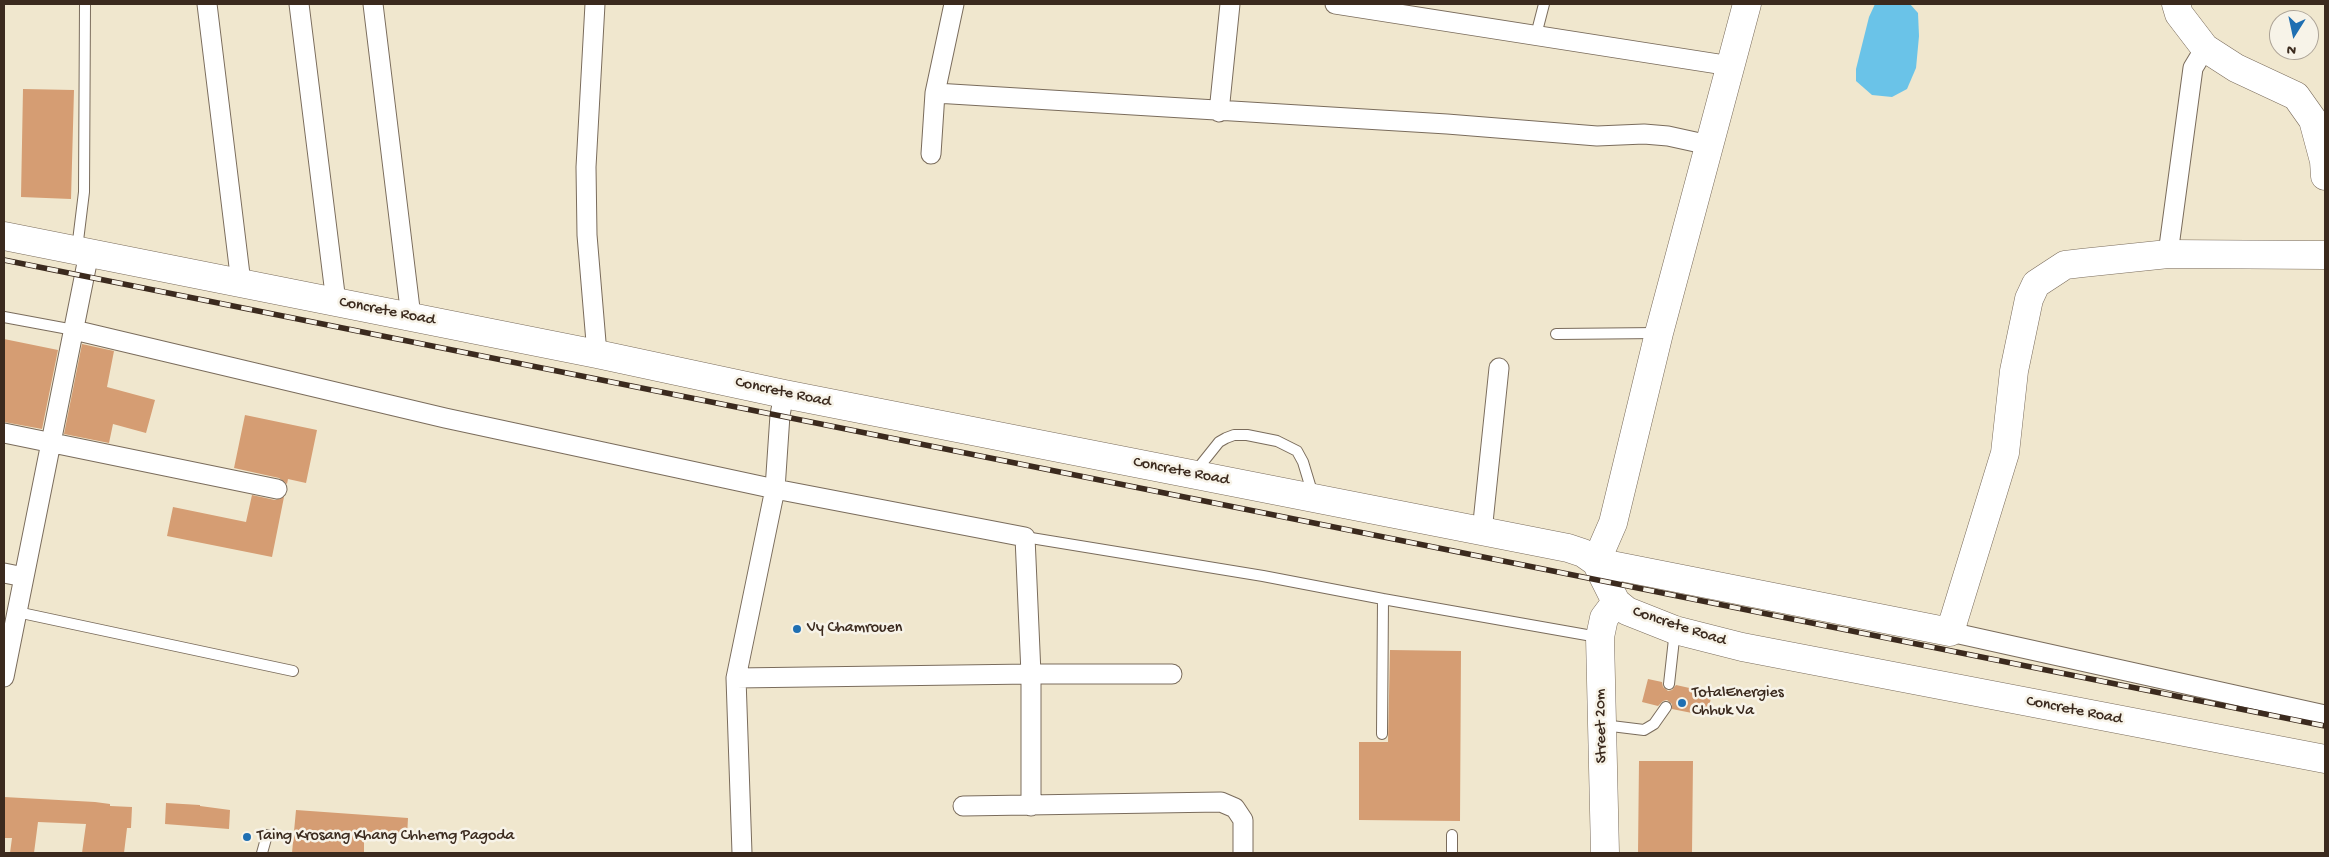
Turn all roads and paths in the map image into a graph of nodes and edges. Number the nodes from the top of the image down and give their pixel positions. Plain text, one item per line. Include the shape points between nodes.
1 (85, 4) edge
2 (207, 4) edge
3 (299, 4) edge
4 (373, 4) edge
5 (595, 4) edge
6 (954, 4) edge
7 (1230, 4) edge
8 (1335, 4) edge
9 (1544, 4) edge
10 (1748, 4) edge
11 (2176, 4) edge
12 (1536, 35) junction
13 (2205, 48) junction
14 (1731, 66) junction
15 (935, 93) junction
16 (1219, 112) junction
17 (1709, 145) junction
18 (931, 154) dead end
19 (2325, 176) edge
20 (4, 236) edge
21 (83, 252) junction
22 (2168, 254) junction
23 (2325, 255) edge
24 (241, 283) junction
25 (336, 302) junction
26 (4, 317) edge
27 (411, 317) junction
28 (74, 330) junction
29 (1556, 334) dead end
30 (1659, 334) junction
31 (597, 354) junction
32 (1498, 368) dead end
33 (784, 394) junction
34 (4, 432) edge
35 (51, 442) junction
36 (1193, 474) junction
37 (277, 489) dead end
38 (775, 489) junction
39 (1314, 498) junction
40 (1482, 532) junction
41 (1025, 538) junction
42 (1596, 562) junction
43 (4, 573) edge
44 (24, 578) junction
45 (1383, 599) junction
46 (1616, 602) junction
47 (17, 612) junction
48 (1675, 630) junction
49 (1950, 632) junction
50 (1600, 637) junction
51 (293, 671) dead end
52 (1030, 674) junction
53 (1172, 674) dead end
54 (4, 677) edge
55 (736, 678) junction
56 (1669, 684) dead end
57 (1666, 707) dead end
58 (2325, 715) edge
59 (1602, 725) junction
60 (1382, 734) dead end
61 (2325, 759) edge
62 (963, 806) dead end
63 (1031, 806) junction
64 (267, 835) dead end
65 (1452, 835) dead end
66 (262, 853) edge
67 (742, 853) edge
68 (1243, 853) edge
69 (1452, 853) edge
70 (1605, 853) edge

1 - 21 lane
2 - 24 street
3 - 25 street
4 - 27 street
5 - 31 street via 586,167 587,235
6 - 15 street
7 - 16 street
8 - 12 street
9 - 12 lane
10 - 14 main road
11 - 13 main road
12 - 14 street
13 - 19 main road via 2236,68 2296,96 2313,120
13 - 22 street via 2193,68
14 - 17 main road
15 - 16 street
15 - 18 street
16 - 17 street via 1597,136 1644,134
17 - 30 main road
20 - 21 main road, Concrete Road
21 - 24 main road, Concrete Road
21 - 28 street
22 - 23 main road
22 - 49 main road via 2065,265 2036,284 2028,299 2014,371 2005,453
24 - 25 main road, Concrete Road
25 - 27 main road, Concrete Road
26 - 28 lane
27 - 31 main road, Concrete Road
28 - 35 street
28 - 38 street via 445,418
29 - 30 lane
30 - 42 main road via 1612,523
31 - 33 main road, Concrete Road
32 - 40 street
33 - 36 main road, Concrete Road
33 - 38 street
34 - 35 street
35 - 37 street
35 - 44 street
36 - 39 main road, Concrete Road
36 - 39 lane via 1226,438 1234,435 1277,441 1297,451
38 - 41 street
38 - 55 street
39 - 40 main road, Concrete Road
40 - 42 main road, Concrete Road via 1568,548
41 - 45 lane via 1263,576
41 - 52 street
42 - 46 main road, Concrete Road
42 - 49 main road
43 - 44 street
44 - 47 street
45 - 50 lane
45 - 60 lane
46 - 48 main road, Concrete Road via 1641,619
46 - 50 main road, Street 20m via 1604,618
47 - 51 lane
47 - 54 street
48 - 56 lane
48 - 61 main road, Concrete Road via 1742,647
49 - 58 street
50 - 59 main road, Street 20m
52 - 53 street
52 - 55 street
52 - 63 street
55 - 67 street
57 - 59 lane via 1654,724 1644,730
59 - 70 main road, Street 20m
62 - 63 street
63 - 68 street via 1221,802 1235,808 1243,820
64 - 66 lane
65 - 69 lane

